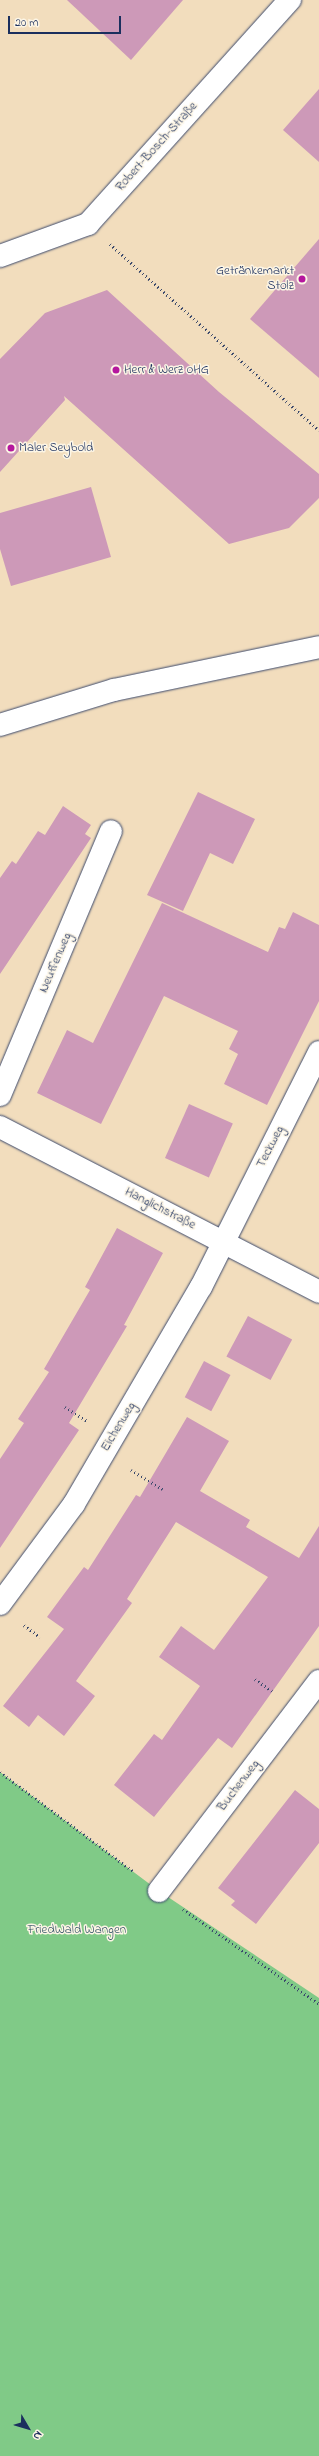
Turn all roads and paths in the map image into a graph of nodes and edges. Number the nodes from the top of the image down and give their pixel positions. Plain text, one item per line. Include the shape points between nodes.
1 (290, 0) edge
2 (88, 224) junction
3 (0, 256) edge
4 (319, 430) edge
5 (319, 647) edge
6 (0, 725) edge
7 (111, 831) dead end
8 (319, 1052) edge
9 (0, 1096) edge
10 (0, 1127) edge
11 (224, 1242) junction
12 (319, 1292) edge
13 (103, 1453) junction
14 (163, 1489) dead end
15 (0, 1604) edge
16 (319, 1681) edge
17 (0, 1772) edge
18 (159, 1891) junction
19 (319, 2004) edge

1 - 2 street, Robert-Bosch-Straße
2 - 3 street, Robert-Bosch-Straße
2 - 4 path
5 - 6 street via 114,690
7 - 9 street, Neuffenweg
8 - 11 street, Teckweg
10 - 11 street, Hanglichstraße
11 - 12 street, Hanglichstraße
11 - 13 street, Eichenweg via 201,1287
13 - 14 path
13 - 15 street, Eichenweg via 74,1504
16 - 18 street, Buchenweg
17 - 18 path
18 - 19 path

